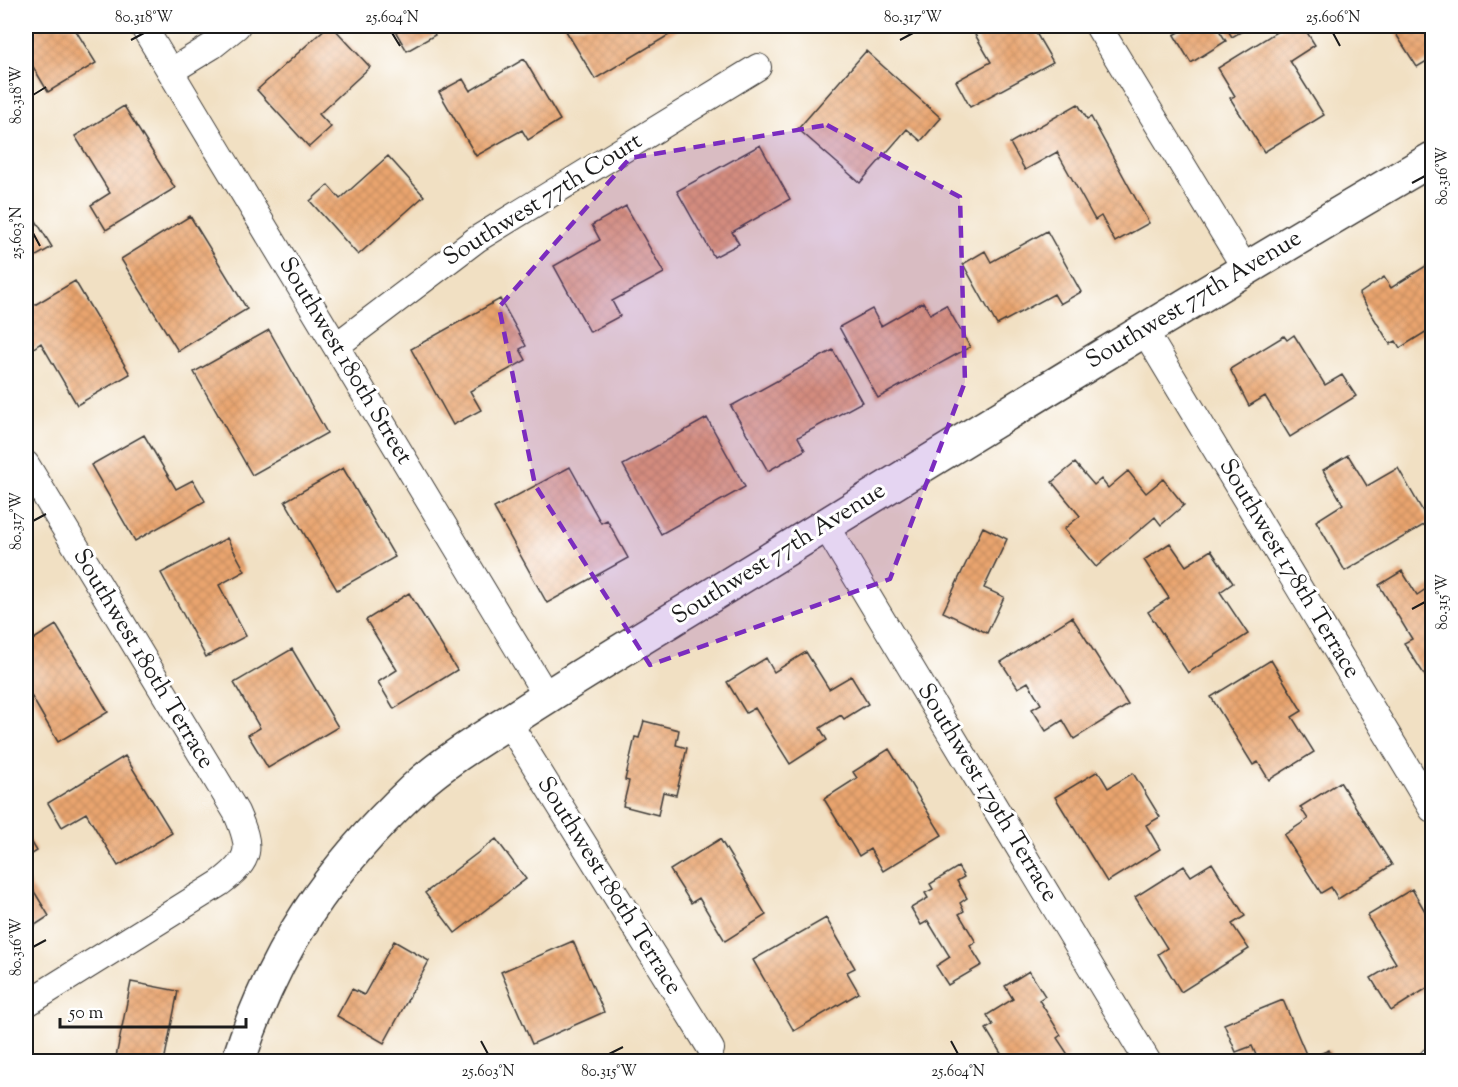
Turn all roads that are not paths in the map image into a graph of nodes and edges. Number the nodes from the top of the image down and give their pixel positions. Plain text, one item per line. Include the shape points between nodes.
1 (143, 26) edge
2 (237, 26) edge
3 (1098, 26) edge
4 (758, 66) dead end
5 (171, 71) junction
6 (1432, 159) edge
7 (1245, 268) junction
8 (1144, 330) junction
9 (336, 346) junction
10 (26, 464) edge
11 (825, 525) junction
12 (547, 697) junction
13 (508, 722) junction
14 (1432, 809) edge
15 (26, 1004) edge
16 (711, 1049) dead end
17 (238, 1062) edge
18 (1148, 1062) edge

1 - 5 street, Southwest 180th Street
2 - 5 street
3 - 7 street
4 - 9 street, Southwest 77th Court via 477,239
5 - 9 street, Southwest 180th Street
6 - 7 street, Southwest 77th Avenue
7 - 8 street, Southwest 77th Avenue
8 - 11 street, Southwest 77th Avenue
8 - 14 street, Southwest 178th Terrace
9 - 12 street, Southwest 180th Street
10 - 15 street, Southwest 180th Terrace via 236,812 246,839 245,859 220,883
11 - 12 street, Southwest 77th Avenue
11 - 18 street, Southwest 179th Terrace
12 - 13 street, Southwest 77th Avenue
13 - 16 street, Southwest 180th Terrace
13 - 17 street, Southwest 77th Avenue via 419,785 369,834 320,893 284,948 255,1011

